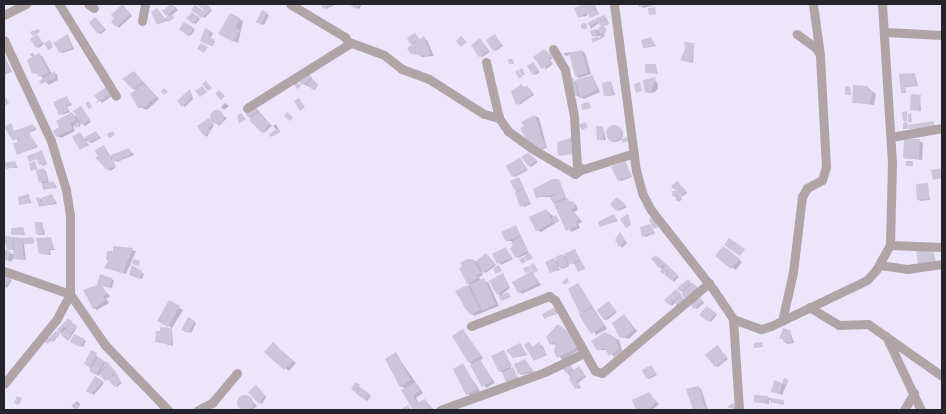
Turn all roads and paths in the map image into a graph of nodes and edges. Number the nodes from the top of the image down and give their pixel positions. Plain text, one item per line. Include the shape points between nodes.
1 (26, 4) edge
2 (58, 4) edge
3 (145, 4) edge
4 (290, 4) edge
5 (614, 4) edge
6 (813, 4) edge
7 (882, 4) edge
8 (4, 15) edge
9 (142, 21) dead end
10 (886, 32) junction
11 (797, 34) dead end
12 (942, 35) edge
13 (4, 40) edge
14 (349, 42) junction
15 (553, 49) dead end
16 (820, 55) junction
17 (486, 62) dead end
18 (116, 96) dead end
19 (247, 108) dead end
20 (499, 118) junction
21 (942, 128) edge
22 (891, 137) junction
23 (634, 153) junction
24 (582, 170) junction
25 (890, 245) junction
26 (942, 247) edge
27 (942, 264) edge
28 (879, 266) junction
29 (4, 271) edge
30 (709, 283) junction
31 (70, 294) junction
32 (810, 307) junction
33 (732, 320) junction
34 (782, 321) junction
35 (471, 326) dead end
36 (886, 336) junction
37 (584, 353) junction
38 (237, 373) dead end
39 (942, 376) edge
40 (4, 384) edge
41 (914, 393) junction
42 (168, 410) edge
43 (198, 410) edge
44 (440, 410) edge
45 (739, 410) edge
46 (904, 410) edge
47 (922, 410) edge

1 - 8 street
2 - 18 street
3 - 9 street
4 - 14 street
5 - 23 street
6 - 16 street
7 - 10 street
10 - 12 street
10 - 22 street
11 - 16 street
13 - 31 street via 51,141 66,190 70,215
14 - 19 street via 348,47
14 - 20 street via 384,55 402,69 430,79 484,114
15 - 24 street via 564,70 574,116 576,165
16 - 34 street via 826,167 822,180 807,188 802,197 794,272
17 - 20 street
20 - 24 street via 508,131 531,148 575,174
21 - 22 street
22 - 25 street
23 - 24 street
23 - 30 street via 642,193 651,210
25 - 26 street
25 - 28 street
27 - 28 street via 908,269
28 - 32 street via 867,280
29 - 31 street
30 - 33 street
30 - 37 street via 607,371 595,372
31 - 40 street via 56,320
31 - 42 street via 106,345
32 - 34 street
32 - 36 street via 839,325 868,324
33 - 34 street via 761,329
33 - 45 street
35 - 37 street via 549,296 555,300
36 - 39 street
36 - 41 street
37 - 44 street via 545,372
38 - 43 street via 212,403
41 - 46 street
41 - 47 street

